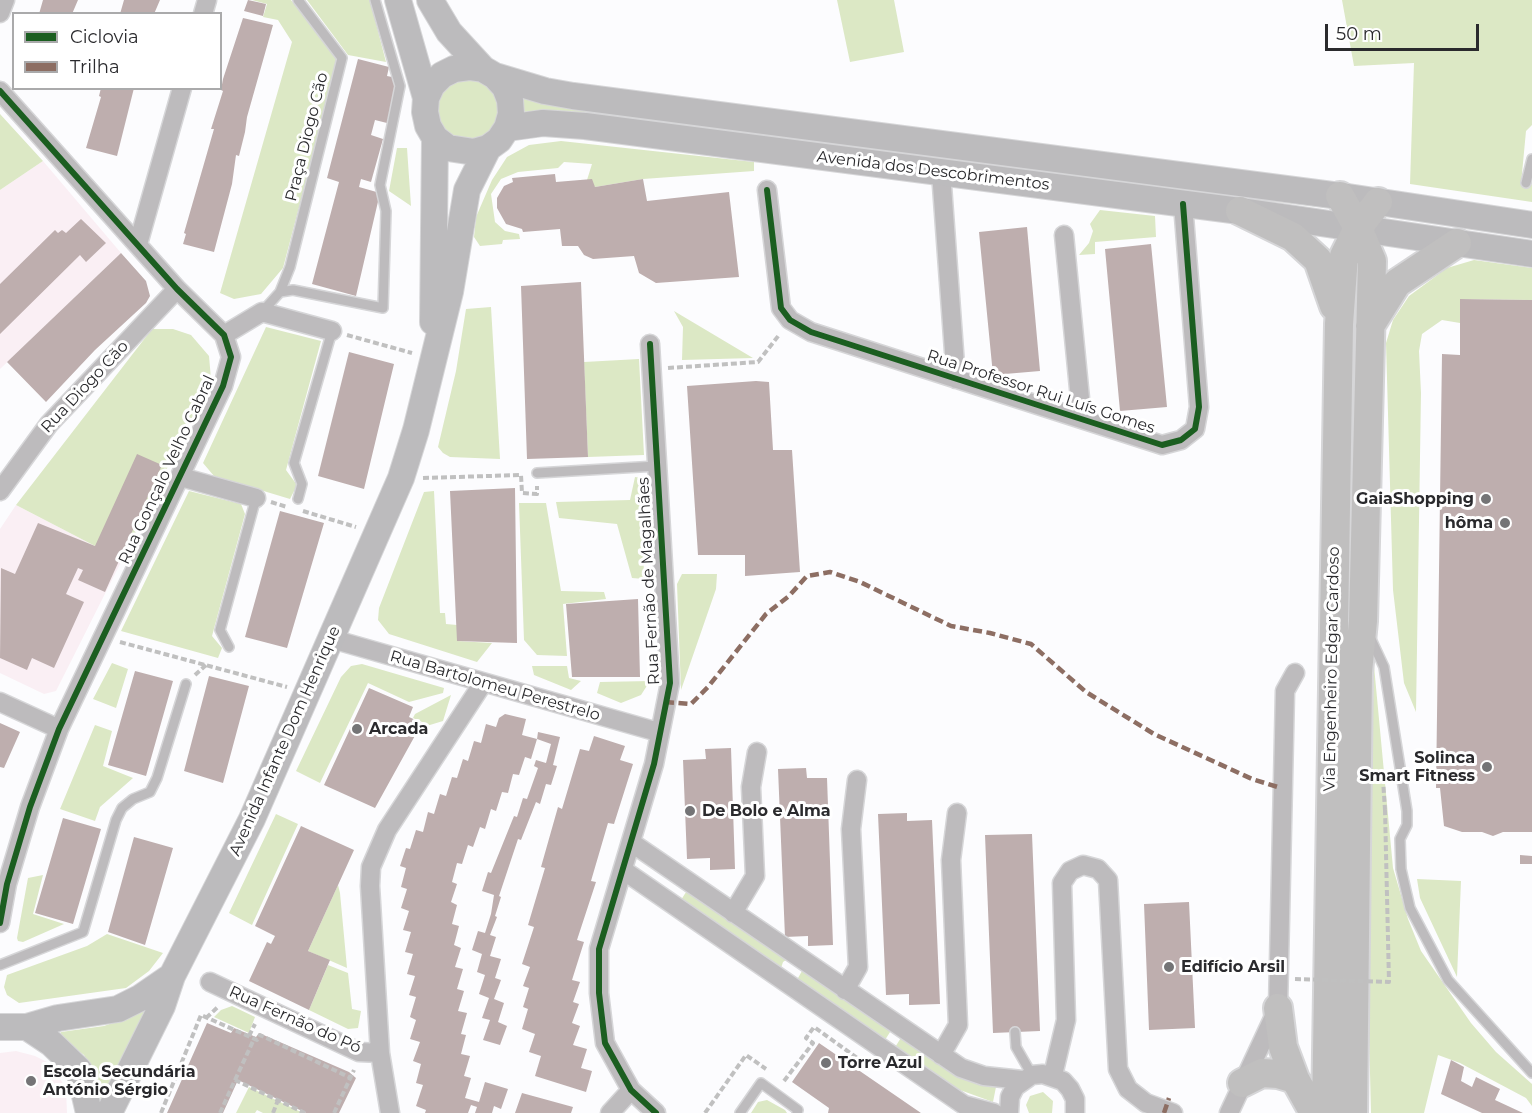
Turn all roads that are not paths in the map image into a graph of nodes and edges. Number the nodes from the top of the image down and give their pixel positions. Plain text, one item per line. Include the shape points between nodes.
1 (4, 0) edge
2 (298, 0) edge
3 (375, 0) edge
4 (398, 0) edge
5 (430, 0) edge
6 (0, 13) edge
7 (489, 73) junction
8 (181, 90) edge
9 (0, 91) edge
10 (426, 98) junction
11 (507, 128) junction
12 (435, 138) junction
13 (488, 148) junction
14 (1532, 159) edge
15 (941, 172) junction
16 (1526, 183) dead end
17 (767, 190) dead end
18 (1340, 196) junction
19 (1378, 202) junction
20 (1183, 204) junction
21 (1240, 212) junction
22 (1532, 225) edge
23 (1358, 228) junction
24 (1064, 235) dead end
25 (1457, 243) junction
26 (138, 244) junction
27 (1532, 254) edge
28 (177, 289) junction
29 (280, 292) junction
30 (262, 312) junction
31 (1339, 324) junction
32 (1369, 327) junction
33 (332, 331) joint
34 (224, 334) junction
35 (650, 344) dead end
36 (433, 358) junction
37 (956, 379) junction
38 (1082, 419) junction
39 (657, 466) junction
40 (537, 473) dead end
41 (181, 477) junction
42 (1, 489) edge
43 (256, 498) joint
44 (298, 500) dead end
45 (1363, 621) junction
46 (332, 639) junction
47 (229, 647) dead end
48 (1295, 673) dead end
49 (483, 683) junction
50 (186, 684) dead end
51 (0, 702) edge
52 (59, 729) junction
53 (658, 732) junction
54 (757, 752) dead end
55 (858, 780) dead end
56 (957, 813) dead end
57 (632, 843) junction
58 (623, 870) junction
59 (734, 913) junction
60 (0, 923) edge
61 (801, 960) junction
62 (0, 965) edge
63 (172, 976) junction
64 (210, 982) dead end
65 (786, 983) junction
66 (845, 990) junction
67 (1278, 1008) junction
68 (0, 1027) edge
69 (27, 1027) junction
70 (1015, 1032) dead end
71 (380, 1053) junction
72 (941, 1055) junction
73 (1532, 1073) edge
74 (1053, 1076) junction
75 (1027, 1078) junction
76 (1295, 1079) junction
77 (1242, 1083) junction
78 (631, 1090) junction
79 (89, 1113) edge
80 (109, 1113) edge
81 (390, 1113) edge
82 (610, 1113) edge
83 (656, 1113) edge
84 (740, 1113) edge
85 (797, 1113) edge
86 (994, 1113) edge
87 (1009, 1113) edge
88 (1075, 1113) edge
89 (1173, 1113) edge
90 (1229, 1113) edge
91 (1314, 1113) edge
92 (1326, 1113) edge
93 (1353, 1113) edge

1 - 6 street
2 - 29 lane, Praça Diogo Cão via 342,58 290,267
3 - 29 lane via 400,86 380,185 386,211 383,308 293,290
4 - 10 main road, Avenida Infante Dom Henrique
5 - 7 main road via 449,32
7 - 10 main road via 469,67 454,69 442,75
7 - 11 main road via 504,87 510,100
7 - 18 main road, Avenida dos Descobrimentos via 573,96
8 - 26 street
9 - 26 street
10 - 12 main road, Avenida Infante Dom Henrique via 428,126
11 - 13 main road, Avenida Infante Dom Henrique
11 - 15 main road, Avenida dos Descobrimentos via 543,123 585,126
12 - 13 main road via 460,152
12 - 36 main road, Avenida Infante Dom Henrique
13 - 36 main road, Avenida Infante Dom Henrique via 465,198 450,292
14 - 16 lane
15 - 20 main road, Avenida dos Descobrimentos
15 - 37 street
17 - 37 street, Rua Professor Rui Luís Gomes via 781,308 790,320 811,332
18 - 19 main road, Avenida dos Descobrimentos
18 - 23 main road
19 - 22 main road, Avenida dos Descobrimentos
19 - 23 main road
20 - 21 main road, Avenida dos Descobrimentos
20 - 38 street, Rua Professor Rui Luís Gomes via 1199,407 1195,429 1181,440 1162,445
21 - 23 main road, Avenida dos Descobrimentos
21 - 31 main road via 1293,237 1318,260
23 - 25 main road, Avenida dos Descobrimentos
23 - 31 main road, Via Engenheiro Edgar Cardoso via 1344,256
23 - 32 main road, Via Engenheiro Edgar Cardoso via 1371,261
24 - 38 street
25 - 27 main road, Avenida dos Descobrimentos
25 - 32 main road via 1397,283
26 - 28 street
28 - 34 street
28 - 42 street, Rua Diogo Cão via 49,424
29 - 30 lane, Praça Diogo Cão
30 - 33 street
30 - 34 street
31 - 92 main road, Via Engenheiro Edgar Cardoso
32 - 45 main road, Via Engenheiro Edgar Cardoso
33 - 44 lane via 294,463 302,484
34 - 41 street, Rua Gonçalo Velho Cabral via 231,357 223,386
35 - 39 street, Rua Fernão de Magalhães
36 - 46 main road, Avenida Infante Dom Henrique via 401,478
37 - 38 street, Rua Professor Rui Luís Gomes
39 - 40 lane
39 - 53 street, Rua Fernão de Magalhães via 670,683
41 - 43 street
41 - 52 street, Rua Gonçalo Velho Cabral
43 - 47 lane via 220,630
45 - 73 lane via 1384,667 1407,811 1407,825 1400,839 1401,869 1410,908 1448,980
45 - 93 main road, Via Engenheiro Edgar Cardoso via 1358,672
46 - 49 street, Rua Bartolomeu Perestrelo
46 - 63 main road, Avenida Infante Dom Henrique via 252,819
48 - 67 street via 1285,691
49 - 53 street, Rua Bartolomeu Perestrelo
49 - 71 street via 387,830 371,867
50 - 62 lane via 158,778 150,792 133,798 116,820 83,932
51 - 52 street
52 - 60 street, Rua Gonçalo Velho Cabral via 30,807
53 - 57 street, Rua Fernão de Magalhães via 654,764
54 - 59 street via 751,787 755,876
55 - 66 street via 851,829 858,967
56 - 72 street via 951,860 958,1025
57 - 58 street, Rua Fernão de Magalhães
57 - 59 street
58 - 65 street
58 - 78 street, Rua Fernão de Magalhães via 599,949 598,993 605,1043
59 - 61 street
61 - 65 street via 791,966
61 - 66 street
63 - 69 main road via 118,1010 58,1018
63 - 80 main road, Avenida Infante Dom Henrique via 162,1006
64 - 71 street, Rua Fernão do Pó via 359,1052
65 - 86 street via 964,1105
66 - 72 street
67 - 76 main road via 1283,1047
67 - 77 street
68 - 69 main road
69 - 79 main road via 51,1043 78,1070
70 - 75 lane
71 - 81 street
72 - 75 street via 984,1076
74 - 75 street
74 - 88 street via 1070,1089
74 - 89 street via 1066,1020 1062,883 1070,871 1083,865 1098,868 1108,880 1118,1069 1128,1089 1146,1103
75 - 87 street via 1010,1097
76 - 77 main road via 1262,1073
76 - 91 main road
77 - 90 street
78 - 82 street
78 - 83 street, Rua Fernão de Magalhães
84 - 85 lane via 761,1083

